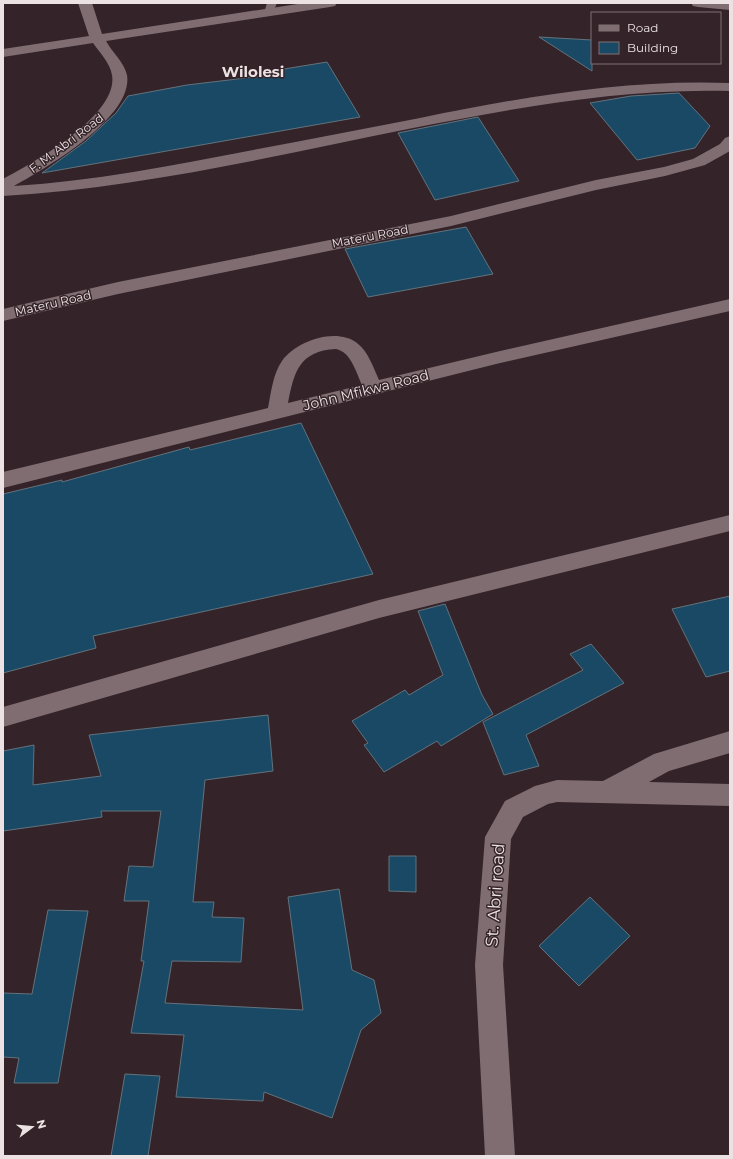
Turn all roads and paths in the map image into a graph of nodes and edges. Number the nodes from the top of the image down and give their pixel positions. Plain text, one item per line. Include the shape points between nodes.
1 (85, 3) edge
2 (330, 3) edge
3 (698, 3) edge
4 (730, 6) edge
5 (270, 8) edge
6 (97, 38) junction
7 (3, 53) edge
8 (730, 87) edge
9 (730, 141) edge
10 (3, 185) edge
11 (3, 191) edge
12 (730, 305) edge
13 (3, 315) edge
14 (373, 389) junction
15 (276, 413) junction
16 (3, 480) edge
17 (730, 523) edge
18 (3, 717) edge
19 (730, 742) edge
20 (607, 792) junction
21 (730, 795) edge
22 (500, 1156) edge

1 - 6 street, F. M. Abri Road
2 - 5 street
3 - 4 street
5 - 6 street
6 - 7 street
6 - 10 street, F. M. Abri Road via 117,67 121,86 116,99 108,111 55,155
8 - 11 street via 678,85 616,89 522,103 160,174 34,190
9 - 13 street, Materu Road via 726,147 699,162 665,171 596,185 451,221 134,284
12 - 14 street, John Mfikwa Road via 496,358
14 - 15 street, John Mfikwa Road
14 - 15 street via 352,349 344,344 334,343 311,347 288,366
15 - 16 street, John Mfikwa Road
17 - 18 street via 379,610
19 - 20 street via 663,762
20 - 21 street, St. Abri road
20 - 22 street, St. Abri road via 557,791 544,794 514,809 498,837 489,965

